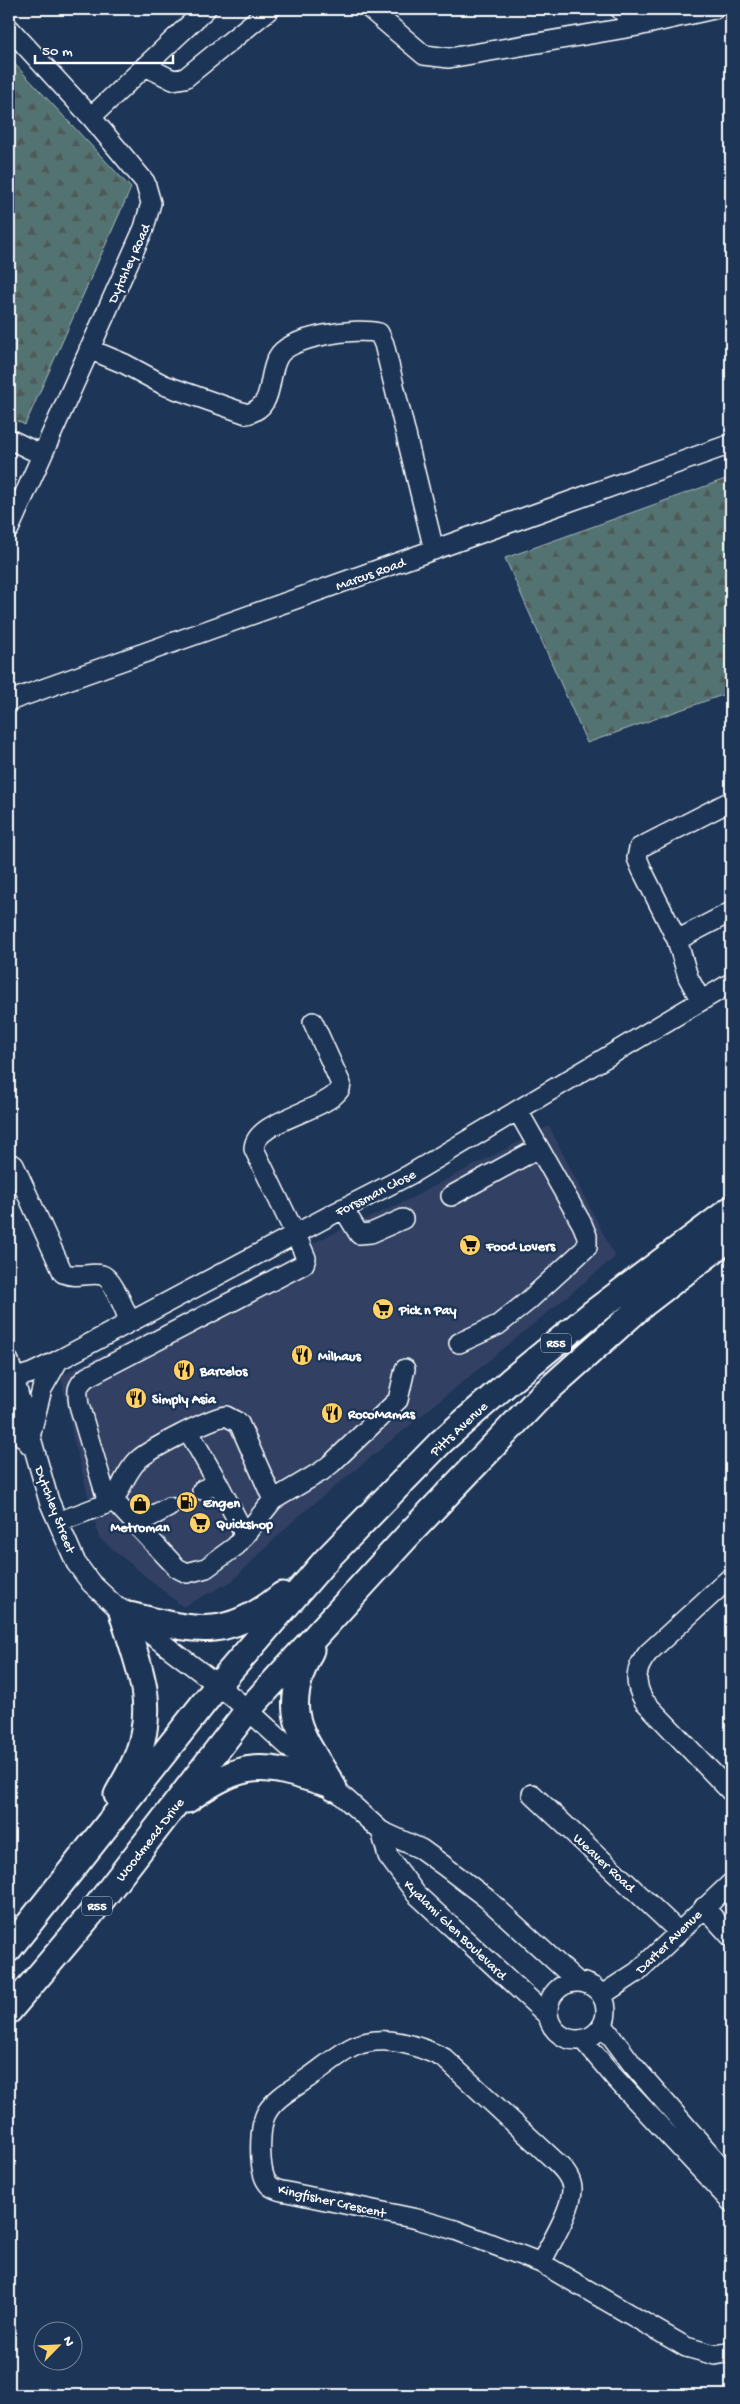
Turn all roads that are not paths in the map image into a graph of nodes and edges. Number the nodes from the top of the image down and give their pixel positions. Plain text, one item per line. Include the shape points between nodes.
1 (206, 9) edge
2 (270, 9) edge
3 (370, 9) edge
4 (620, 9) edge
5 (714, 9) edge
6 (638, 26) junction
7 (9, 28) edge
8 (145, 66) junction
9 (91, 117) junction
10 (89, 349) junction
11 (9, 439) edge
12 (731, 444) edge
13 (42, 455) junction
14 (9, 529) edge
15 (434, 550) junction
16 (9, 701) edge
17 (731, 800) edge
18 (731, 912) edge
19 (677, 940) junction
20 (731, 983) edge
21 (701, 1001) junction
22 (313, 1022) dead end
23 (518, 1111) junction
24 (539, 1148) junction
25 (14, 1165) dead end
26 (451, 1196) dead end
27 (343, 1208) junction
28 (731, 1209) edge
29 (403, 1219) dead end
30 (295, 1234) junction
31 (731, 1237) edge
32 (130, 1322) junction
33 (459, 1343) dead end
34 (59, 1360) junction
35 (9, 1361) edge
36 (405, 1369) dead end
37 (11, 1380) edge
38 (9, 1421) edge
39 (189, 1432) junction
40 (32, 1442) junction
41 (273, 1500) junction
42 (111, 1502) junction
43 (169, 1507) tunnel mouth
44 (58, 1522) junction
45 (135, 1525) junction
46 (245, 1534) junction
47 (326, 1560) junction
48 (731, 1577) edge
49 (123, 1613) junction
50 (322, 1628) junction
51 (218, 1685) junction
52 (248, 1710) junction
53 (332, 1786) junction
54 (731, 1792) edge
55 (532, 1794) dead end
56 (171, 1810) junction
57 (381, 1831) junction
58 (87, 1852) junction
59 (731, 1883) edge
60 (704, 1907) junction
61 (678, 1931) junction
62 (731, 1937) edge
63 (9, 1949) edge
64 (578, 1982) junction
65 (602, 1995) junction
66 (9, 2011) edge
67 (548, 2016) junction
68 (603, 2025) junction
69 (583, 2040) junction
70 (731, 2178) edge
71 (731, 2202) edge
72 (541, 2263) junction
73 (731, 2352) edge

1 - 8 street
2 - 8 street via 185,78 173,80
3 - 6 street via 424,56 449,58
4 - 6 street
5 - 6 street
7 - 9 street, Dytchley Road
8 - 9 street
9 - 10 street, Dytchley Road via 145,182 151,203 144,228
10 - 13 street, Dytchley Road
10 - 15 street via 164,385 247,414 258,411 266,400 278,356 290,345 367,330 379,332
11 - 13 street
12 - 15 street, Marcus Road
13 - 14 street, Dytchley Road
15 - 16 street, Marcus Road
17 - 19 street via 639,848 637,858
18 - 19 street
19 - 21 street via 688,977
20 - 21 street, Forssman Close
21 - 23 street, Forssman Close
22 - 30 street via 341,1084 340,1089 330,1098 268,1129 254,1143
23 - 24 street
23 - 27 street, Forssman Close via 409,1176
24 - 26 street
24 - 33 street via 582,1224 587,1247 498,1325
25 - 32 street via 63,1273 71,1276 101,1275 109,1279
27 - 29 street via 359,1234 371,1233
27 - 30 street, Forssman Close
28 - 47 main road, Pitts Avenue / R55 via 594,1312 510,1381 441,1442
30 - 32 street, Forssman Close
30 - 42 street via 306,1258 304,1264 79,1384 76,1389 79,1405
31 - 50 main road, R55 via 645,1304 541,1396
32 - 34 street, Forssman Close
34 - 37 street, Forssman Close
34 - 40 street via 42,1388
35 - 37 street, Dytchley Street
36 - 41 street via 401,1393 391,1407 322,1471
37 - 40 street, Dytchley Street
38 - 40 street
39 - 41 street via 220,1417 234,1419
39 - 42 street via 139,1460
39 - 46 street via 210,1486
40 - 44 street, Dytchley Street
41 - 46 street
42 - 44 street
42 - 45 street
43 - 45 street
44 - 49 street, Dytchley Street via 76,1563 91,1583
45 - 46 street via 177,1568 187,1573 206,1568 236,1546
47 - 49 main road via 261,1612 234,1625 214,1630 192,1629
47 - 51 main road, Pitts Avenue / R55
48 - 54 street via 648,1653 639,1664 636,1676 644,1701
49 - 51 street, Dytchley Street
49 - 58 main road via 143,1679 147,1715 138,1756
50 - 52 main road, R55
50 - 53 main road via 296,1684 294,1704 303,1735
51 - 52 street, Dytchley Street
51 - 58 main road, R55
52 - 53 street
52 - 56 main road, Woodmead Drive / R55
53 - 56 main road via 260,1767 242,1770 201,1790
53 - 57 street
55 - 61 street, Weaver Road
56 - 66 main road, Woodmead Drive / R55 via 90,1915
57 - 64 street via 413,1845 443,1865 486,1898
57 - 67 street, Kyalami Glen Boulevard via 388,1856 416,1894
58 - 63 main road, R55
59 - 60 street, Darter Avenue
60 - 61 street, Darter Avenue
60 - 62 street
61 - 65 street, Darter Avenue via 637,1972
64 - 65 street via 595,1988
64 - 67 street via 568,1983 555,1992 548,2005
65 - 68 street via 606,2004
67 - 69 street via 563,2037
68 - 69 street via 597,2033
68 - 70 street via 632,2064
69 - 71 street
72 - 72 street, Kingfisher Crescent via 417,2218 273,2188 261,2168 265,2114 281,2097 354,2046 370,2042 398,2042 444,2058 553,2159 569,2178 572,2187 568,2204
72 - 73 street, Kingfisher Crescent via 686,2347 715,2355

